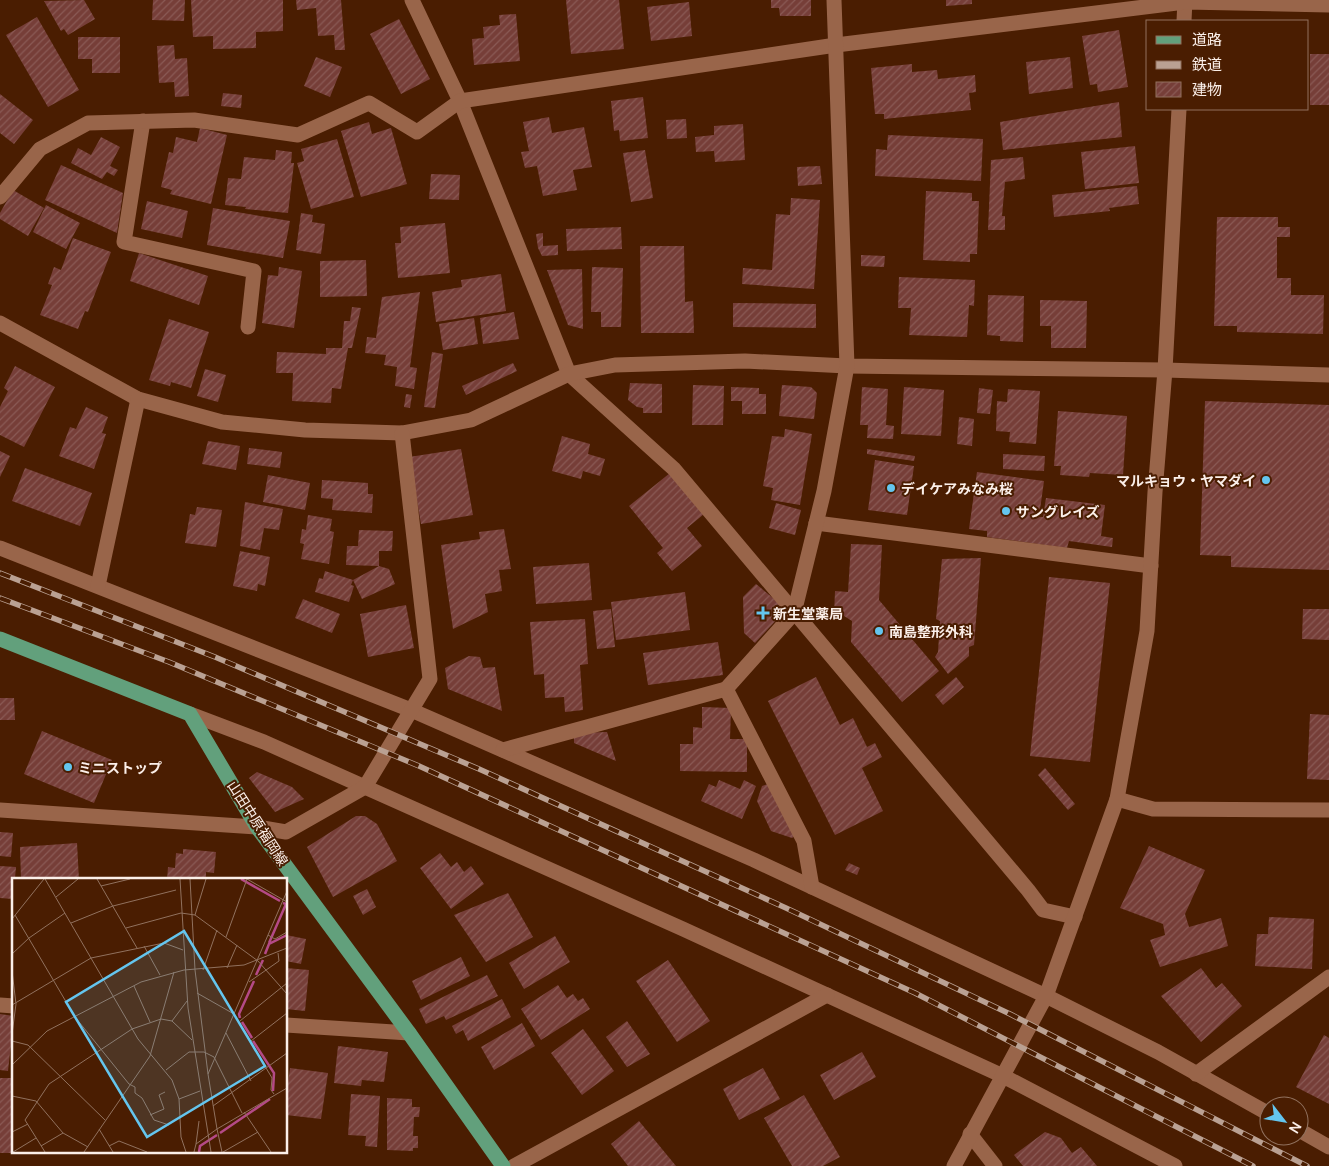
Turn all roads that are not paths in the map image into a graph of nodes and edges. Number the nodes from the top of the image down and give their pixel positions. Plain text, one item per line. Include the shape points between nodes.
1 (412, 0) edge
2 (834, 0) edge
3 (1185, 1) edge
4 (1329, 5) edge
5 (1184, 20) edge
6 (836, 45) junction
7 (460, 101) junction
8 (1180, 110) edge
9 (143, 121) junction
10 (0, 198) edge
11 (0, 323) edge
12 (248, 327) dead end
13 (847, 366) junction
14 (1165, 370) junction
15 (569, 374) junction
16 (1329, 375) edge
17 (138, 399) junction
18 (402, 434) junction
19 (816, 523) junction
20 (0, 548) edge
21 (1151, 566) junction
22 (98, 586) junction
23 (794, 613) junction
24 (0, 640) edge
25 (726, 689) junction
26 (411, 710) junction
27 (190, 714) junction
28 (503, 750) junction
29 (365, 787) junction
30 (1117, 799) junction
31 (0, 810) edge
32 (1329, 810) edge
33 (257, 827) junction
34 (812, 887) junction
35 (1075, 917) junction
36 (1329, 976) edge
37 (827, 994) junction
38 (1046, 996) junction
39 (288, 1025) edge
40 (409, 1033) junction
41 (1196, 1074) junction
42 (1003, 1076) junction
43 (1259, 1109) edge
44 (970, 1134) junction
45 (1309, 1136) edge
46 (1329, 1147) edge
47 (503, 1166) edge
48 (514, 1166) edge
49 (954, 1166) edge
50 (996, 1166) edge
51 (1175, 1166) edge

1 - 7 street
2 - 6 street
3 - 4 street
3 - 5 street
3 - 6 street
6 - 7 street
6 - 13 street
7 - 9 street via 416,132 369,103 298,135 194,120
7 - 15 street
8 - 14 street
9 - 10 street via 88,123 40,149
9 - 12 street via 124,242 254,271
11 - 17 street
13 - 14 street
13 - 15 street via 745,361 616,365
13 - 19 street
14 - 16 street
14 - 21 street
15 - 18 street via 471,420
15 - 23 street via 674,469
17 - 18 street via 222,422
17 - 22 street
18 - 26 street via 430,679
19 - 21 street
19 - 23 street
20 - 22 street
21 - 30 street via 1147,631
22 - 26 street
23 - 25 street
23 - 35 street via 1043,910
24 - 27 main road
25 - 28 street
25 - 34 street via 804,841
26 - 28 street
26 - 29 street
27 - 29 street via 264,742
27 - 33 main road, 山田中原福岡線
28 - 34 street
29 - 33 street via 286,832
29 - 37 street
30 - 32 street via 1153,810
30 - 35 street
31 - 33 street
33 - 40 main road, 山田中原福岡線
34 - 38 street
35 - 38 street
36 - 41 street
37 - 42 street
37 - 48 street
38 - 41 street
38 - 42 street
39 - 40 street
40 - 47 main road, 山田中原福岡線
41 - 43 street
42 - 44 street
42 - 51 street
44 - 49 street
44 - 50 street
45 - 46 street

